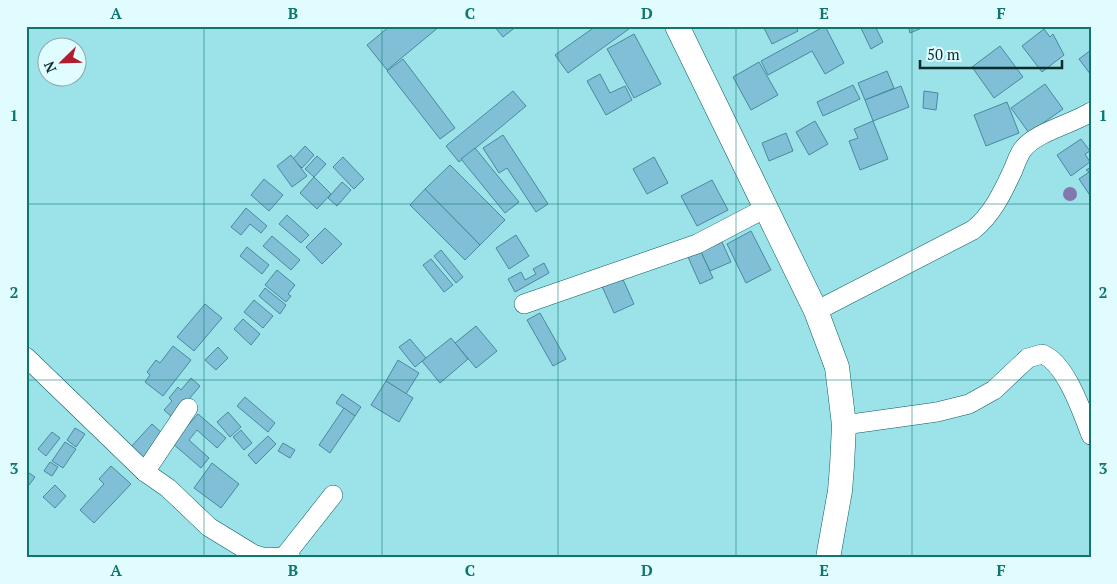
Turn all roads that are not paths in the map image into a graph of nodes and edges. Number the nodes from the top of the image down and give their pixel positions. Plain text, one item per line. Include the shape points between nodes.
1 (677, 26) edge
2 (1091, 112) edge
3 (766, 208) junction
4 (524, 304) dead end
5 (816, 311) junction
6 (29, 365) edge
7 (188, 408) dead end
8 (1088, 423) edge
9 (844, 426) junction
10 (145, 472) junction
11 (333, 495) dead end
12 (287, 557) edge
13 (828, 558) edge

1 - 3 street
2 - 5 street via 1030,142 1022,150 998,202 973,230
3 - 4 street via 697,244
3 - 5 street
5 - 9 street via 837,367
6 - 10 street
7 - 10 street
8 - 9 street via 1057,366 1049,356 1042,354 1028,358 994,390 969,404
9 - 13 street via 840,492
10 - 12 street via 233,542 262,557
11 - 12 street

